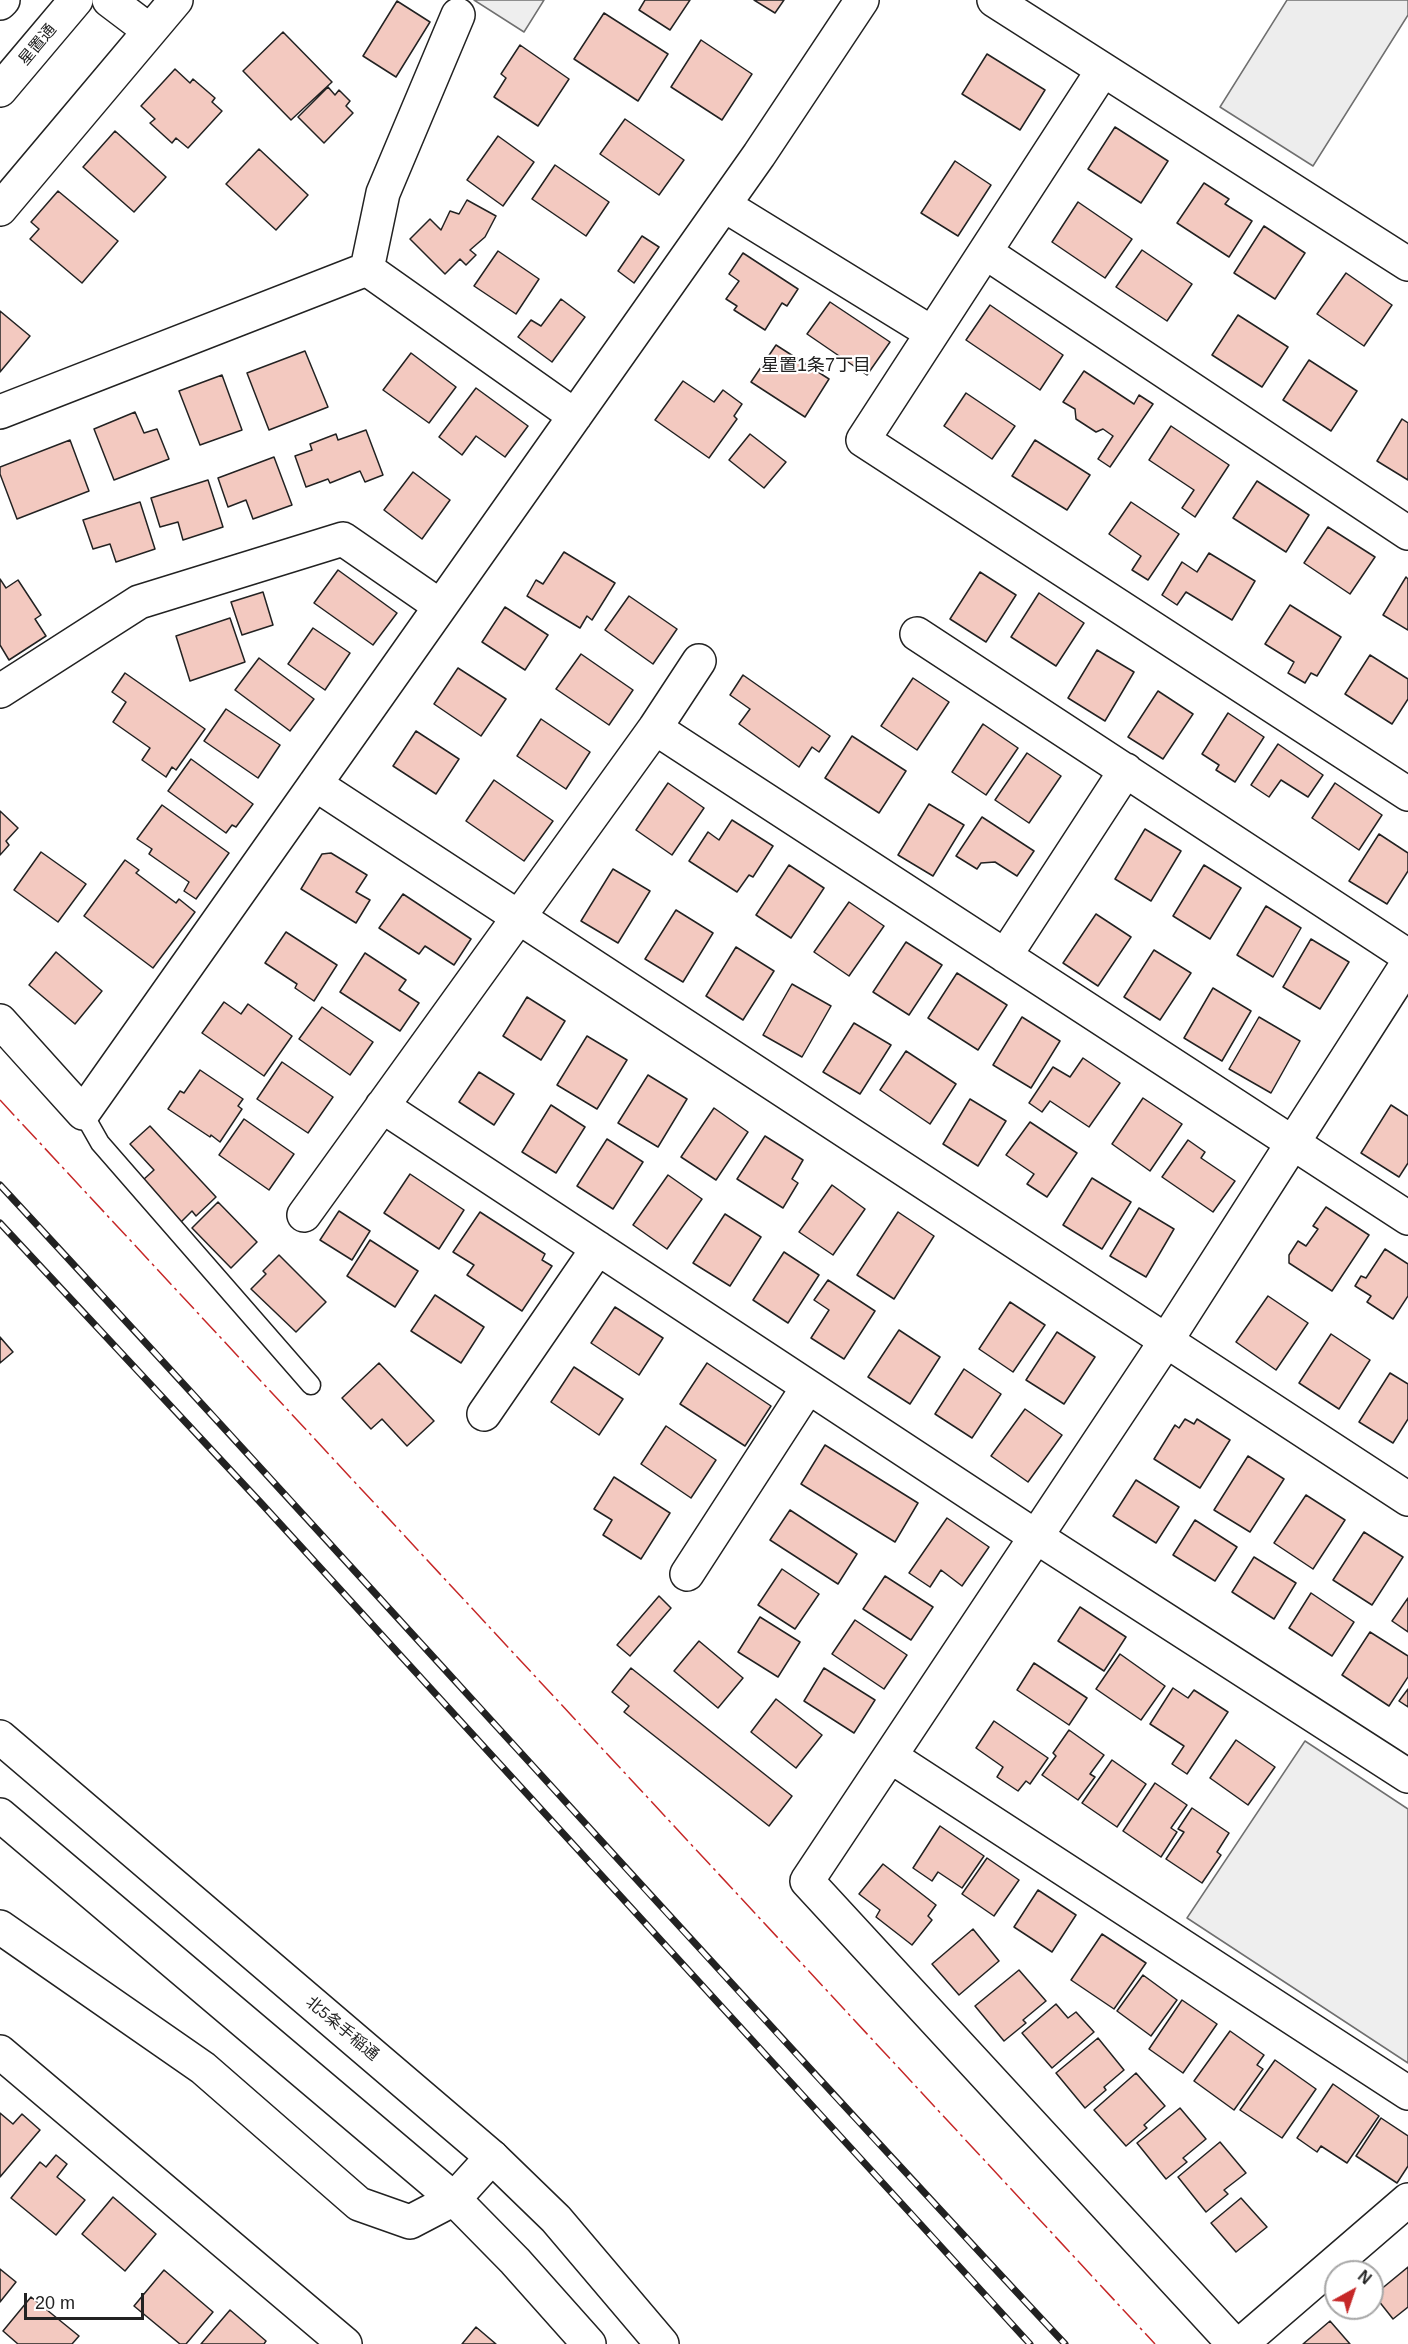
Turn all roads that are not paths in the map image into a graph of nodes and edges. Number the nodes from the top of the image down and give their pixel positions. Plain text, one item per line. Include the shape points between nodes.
1 (76, 0) edge
2 (109, 0) edge
3 (176, 0) edge
4 (862, 0) edge
5 (994, 0) edge
6 (458, 15) dead end
7 (150, 31) junction
8 (1103, 70) junction
9 (0, 90) edge
10 (724, 205) junction
11 (0, 209) edge
12 (985, 252) junction
13 (1408, 264) edge
14 (367, 269) junction
15 (932, 333) junction
16 (0, 412) edge
17 (575, 416) junction
18 (1408, 533) edge
19 (440, 606) junction
20 (917, 634) dead end
21 (699, 661) dead end
22 (0, 691) edge
23 (655, 728) junction
24 (1126, 770) junction
25 (315, 784) junction
26 (1408, 794) edge
27 (518, 917) junction
28 (1005, 956) junction
29 (1408, 956) edge
30 (1408, 963) edge
31 (0, 1021) edge
32 (382, 1106) junction
33 (83, 1113) junction
34 (1293, 1143) junction
35 (304, 1215) dead end
36 (1408, 1218) edge
37 (598, 1248) junction
38 (1166, 1341) junction
39 (311, 1385) dead end
40 (808, 1387) junction
41 (484, 1414) dead end
42 (1408, 1499) edge
43 (1035, 1536) junction
44 (687, 1574) dead end
45 (0, 1737) edge
46 (890, 1756) junction
47 (1408, 1776) edge
48 (0, 1815) edge
49 (0, 1927) edge
50 (0, 2052) edge
51 (1408, 2093) edge
52 (492, 2157) junction
53 (454, 2199) junction
54 (1408, 2200) edge
55 (345, 2344) edge
56 (589, 2344) edge
57 (662, 2344) edge
58 (1234, 2344) edge
59 (1241, 2344) edge

1 - 9 main road, 星置通
2 - 7 main road
3 - 7 main road
4 - 10 main road
5 - 8 main road
6 - 14 main road via 383,193
7 - 11 main road
8 - 12 main road
8 - 13 main road
10 - 15 main road
10 - 17 main road
12 - 15 main road
12 - 18 main road
14 - 16 main road
14 - 17 main road
15 - 26 main road via 862,440
17 - 19 main road
19 - 22 main road via 343,539 139,602
19 - 25 main road
20 - 24 main road
21 - 23 main road
23 - 27 main road
23 - 28 main road
24 - 28 main road
24 - 29 main road
25 - 27 main road
25 - 33 main road
27 - 32 main road
27 - 38 main road
28 - 34 main road
30 - 34 main road
31 - 33 main road
32 - 35 main road
32 - 37 main road
33 - 39 lane via 100,1143
34 - 36 main road
34 - 38 main road
37 - 40 main road
37 - 41 main road
38 - 42 main road
38 - 43 main road
40 - 43 main road
40 - 44 main road
43 - 46 main road
43 - 47 main road
45 - 52 main road, 北5条手稲通
46 - 51 main road
46 - 58 main road via 807,1881
48 - 53 main road
49 - 53 main road via 203,2068 359,2204 410,2222
50 - 55 main road
52 - 53 main road
52 - 57 main road, 北5条手稲通 via 556,2219
53 - 56 main road
54 - 59 main road

